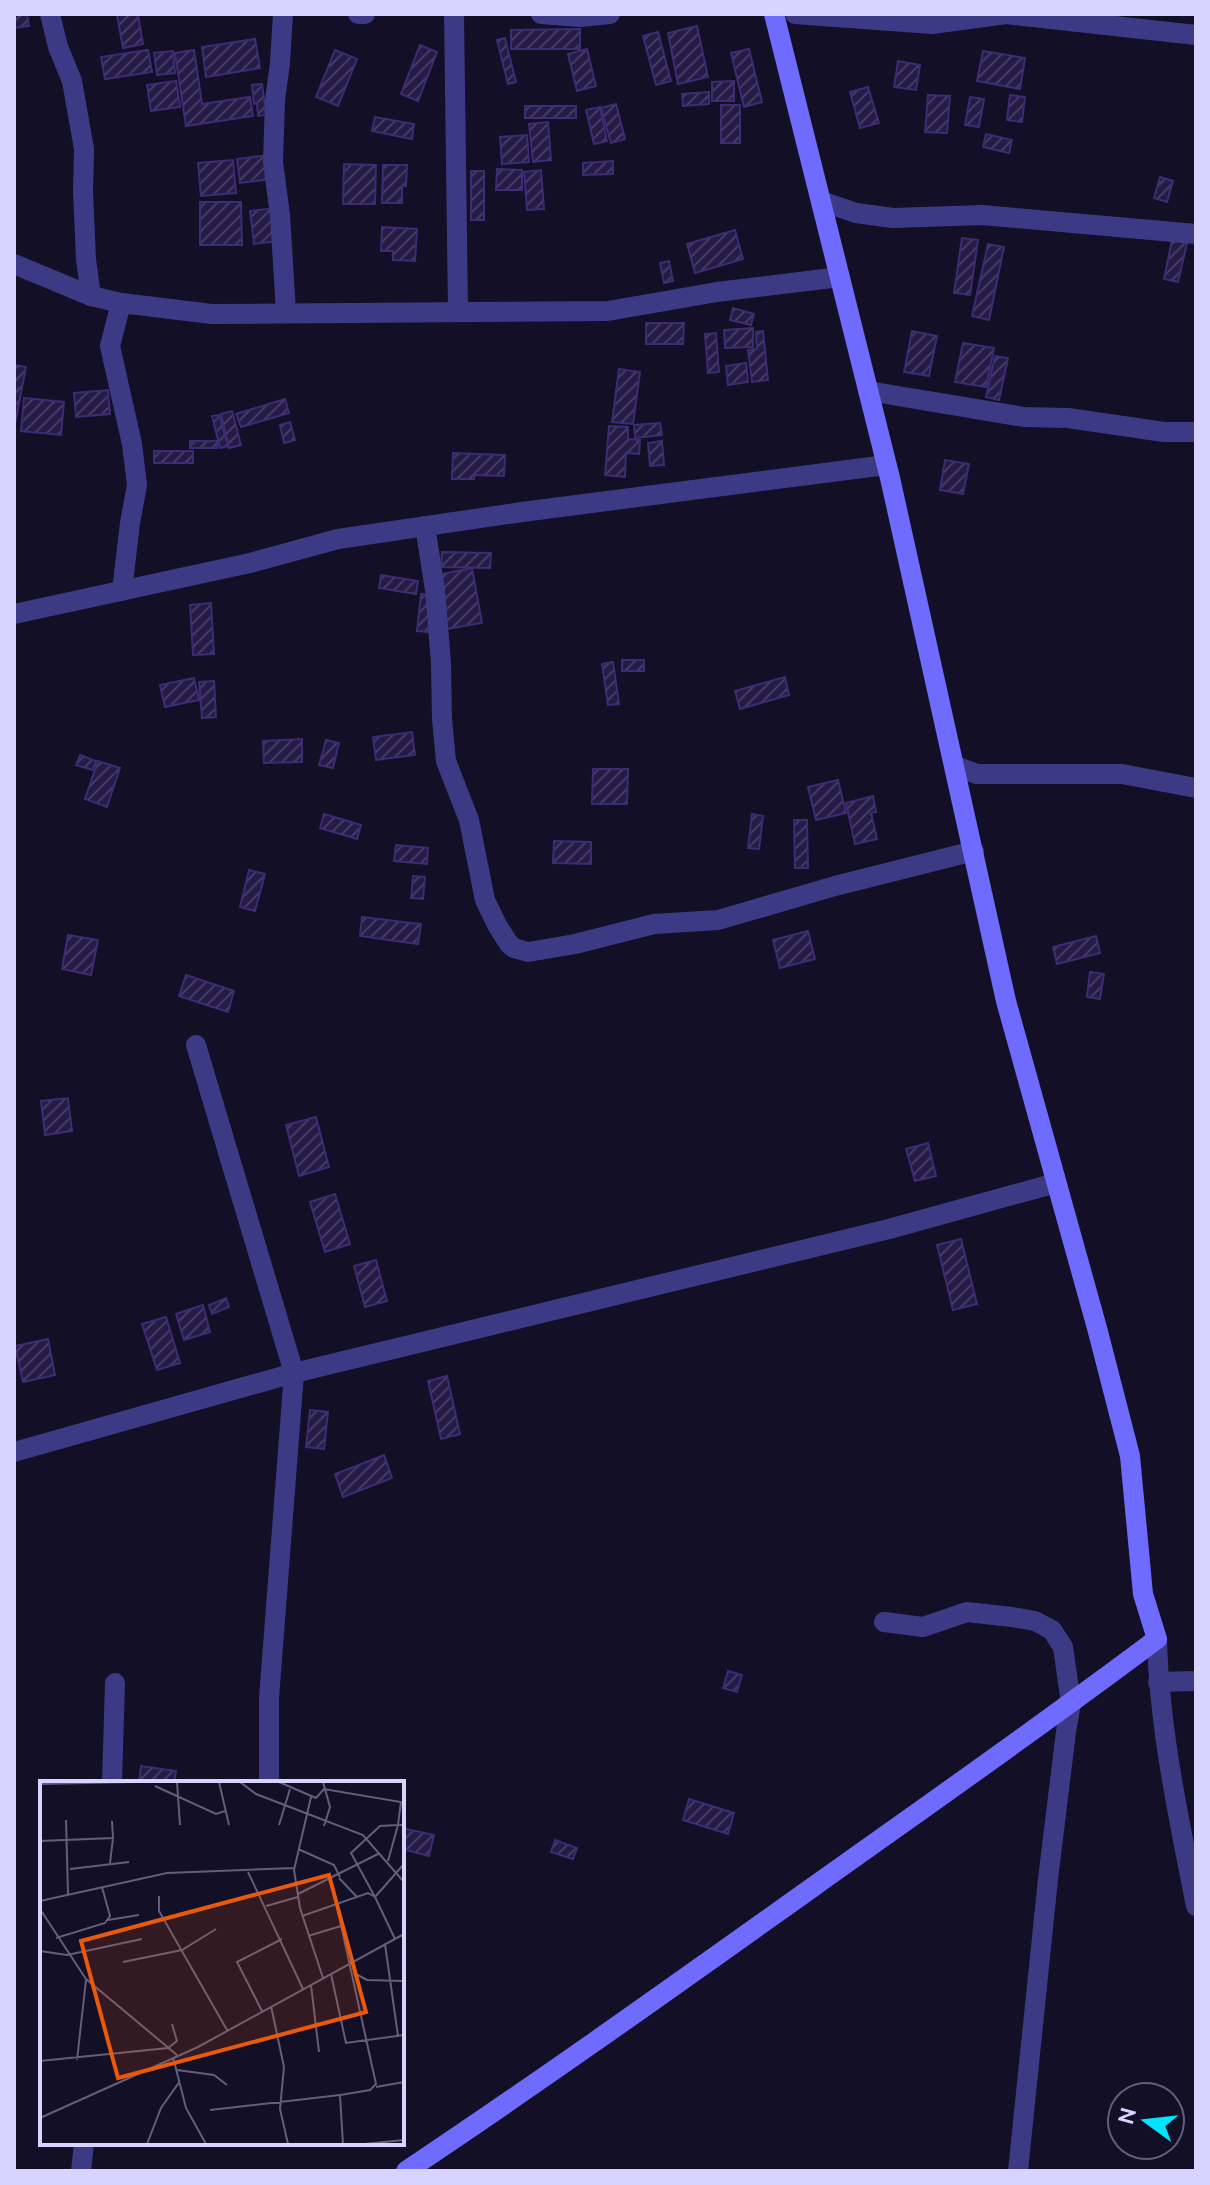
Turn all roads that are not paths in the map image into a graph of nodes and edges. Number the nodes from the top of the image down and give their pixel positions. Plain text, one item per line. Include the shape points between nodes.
1 (50, 14) edge
2 (283, 14) edge
3 (358, 14) edge
4 (365, 14) edge
5 (454, 14) edge
6 (541, 14) edge
7 (610, 14) edge
8 (774, 14) edge
9 (795, 14) edge
10 (858, 16) edge
11 (1196, 35) edge
12 (821, 201) junction
13 (1196, 234) edge
14 (14, 264) edge
15 (840, 277) junction
16 (91, 296) junction
17 (121, 303) junction
18 (458, 311) junction
19 (286, 312) junction
20 (868, 391) junction
21 (1196, 432) edge
22 (886, 465) junction
23 (425, 526) junction
24 (122, 591) junction
25 (14, 614) edge
26 (955, 766) junction
27 (1196, 788) edge
28 (974, 851) junction
29 (196, 1045) dead end
30 (1056, 1183) junction
31 (294, 1373) junction
32 (14, 1452) edge
33 (884, 1622) dead end
34 (1157, 1639) junction
35 (1196, 1681) edge
36 (1158, 1682) junction
37 (115, 1683) dead end
38 (1071, 1703) junction
39 (112, 1781) edge
40 (269, 1781) edge
41 (1196, 1906) edge
42 (84, 2145) edge
43 (81, 2171) edge
44 (406, 2171) edge
45 (1018, 2171) edge

1 - 16 street via 72,81 84,149
2 - 19 street via 273,162
3 - 4 street
5 - 18 street
6 - 7 street
8 - 12 street
9 - 10 street
10 - 11 street via 932,24 1006,14
12 - 13 street via 893,218 982,215
12 - 15 street
14 - 16 street
15 - 18 street via 608,311
15 - 20 street
16 - 17 street
17 - 19 street via 212,314
17 - 24 street via 110,346 137,485
18 - 19 street
20 - 21 street via 1024,417
20 - 22 street
22 - 23 street
22 - 26 street
23 - 24 street via 338,539
23 - 28 street via 435,590 446,761 469,820 485,900 514,948 528,952 654,924 718,920
24 - 25 street
26 - 27 street via 977,774 1122,774
26 - 28 street
28 - 30 street via 1006,1001
29 - 31 street
30 - 31 street via 889,1229
30 - 34 street via 1130,1456 1143,1594
31 - 32 street
31 - 40 street via 269,1698
33 - 38 street via 923,1627 967,1612 1035,1621 1052,1630 1063,1647
34 - 36 street
34 - 38 street
35 - 36 street
36 - 41 street
37 - 39 street
38 - 44 street
38 - 45 street
42 - 43 street

